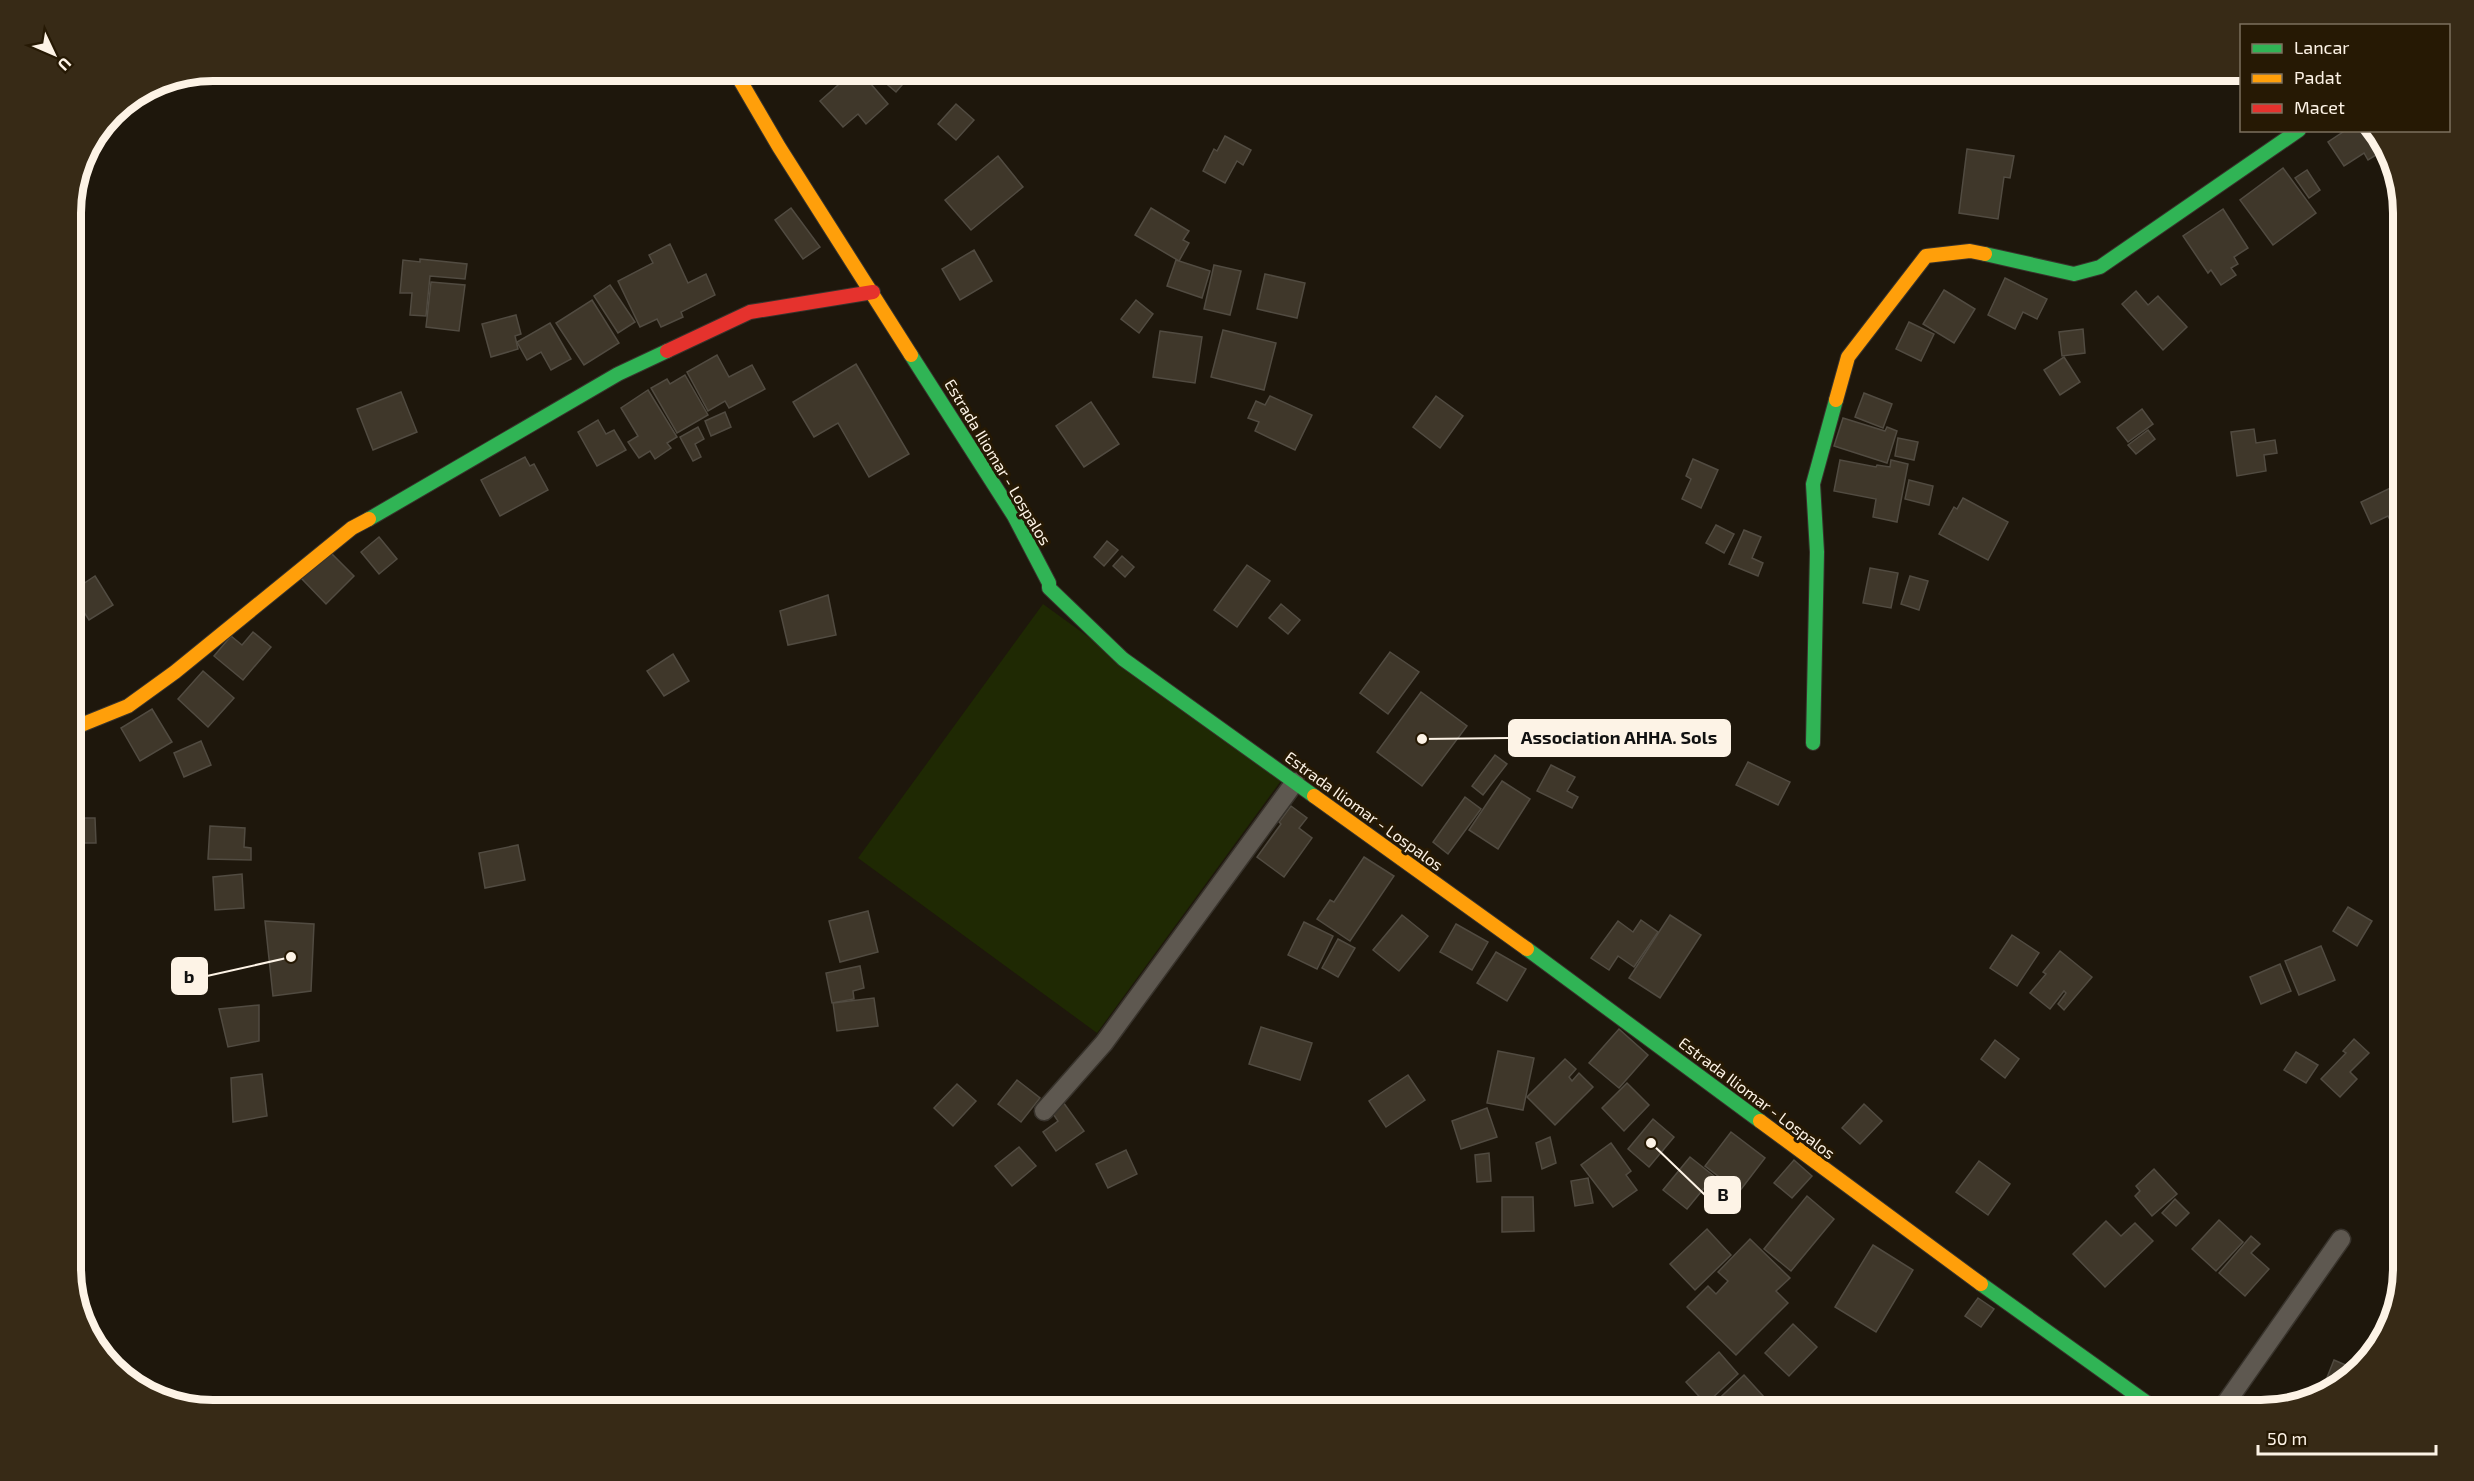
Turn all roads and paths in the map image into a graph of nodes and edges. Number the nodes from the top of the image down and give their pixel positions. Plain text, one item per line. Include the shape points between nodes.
1 (740, 81) edge
2 (2296, 132) edge
3 (873, 292) junction
4 (81, 725) edge
5 (1814, 743) dead end
6 (1295, 782) junction
7 (1044, 1111) dead end
8 (2341, 1239) dead end
9 (2143, 1400) edge
10 (2228, 1400) edge

1 - 3 street, Estrada Iliomar - Lospalos
2 - 5 street via 2100,267 2074,273 1970,251 1926,256 1848,357 1813,484 1817,552
3 - 4 street via 750,312 618,374 352,528 175,672 128,706
3 - 6 street, Estrada Iliomar - Lospalos via 1014,516 1049,588 1123,659
6 - 7 street via 1104,1043
6 - 9 street, Estrada Iliomar - Lospalos via 1616,1012 1885,1215
8 - 10 street

